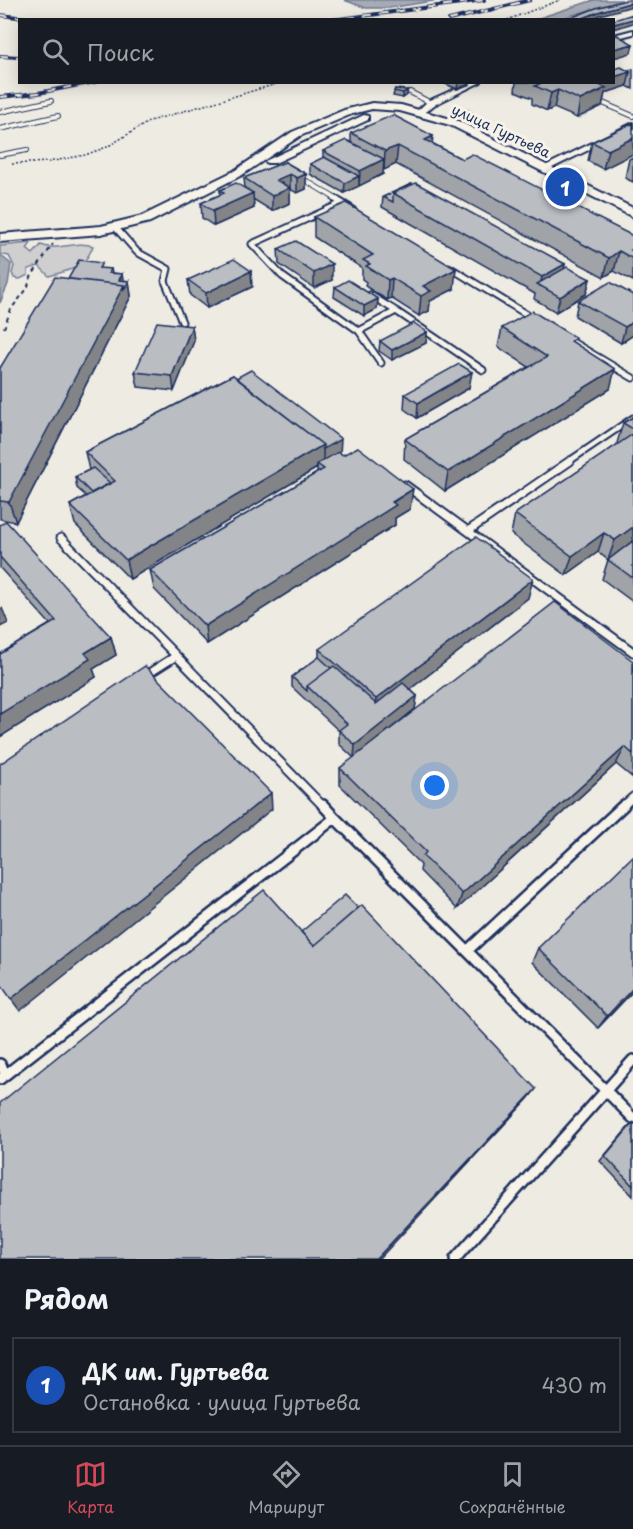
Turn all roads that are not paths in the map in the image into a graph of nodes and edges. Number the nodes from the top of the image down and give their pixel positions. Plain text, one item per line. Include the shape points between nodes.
1 (633, 32) edge
2 (615, 37) edge
3 (473, 84) edge
4 (410, 92) dead end
5 (594, 99) edge
6 (51, 101) dead end
7 (431, 102) junction
8 (0, 112) edge
9 (418, 113) junction
10 (58, 116) dead end
11 (633, 116) edge
12 (633, 124) edge
13 (0, 129) edge
14 (27, 150) dead end
15 (0, 155) edge
16 (545, 168) junction
17 (292, 172) edge
18 (219, 184) junction
19 (342, 202) junction
20 (633, 213) edge
21 (362, 215) edge
22 (115, 227) junction
23 (0, 238) edge
24 (442, 263) edge
25 (363, 291) edge
26 (396, 311) junction
27 (182, 322) edge
28 (543, 324) edge
29 (359, 331) junction
30 (563, 336) edge
31 (381, 363) dead end
32 (483, 370) dead end
33 (633, 378) edge
34 (633, 418) edge
35 (395, 478) edge
36 (468, 531) junction
37 (61, 538) dead end
38 (633, 652) edge
39 (176, 656) junction
40 (137, 680) edge
41 (633, 797) edge
42 (335, 818) junction
43 (467, 951) junction
44 (633, 1060) edge
45 (0, 1064) edge
46 (3, 1077) edge
47 (606, 1091) junction
48 (633, 1118) edge
49 (454, 1259) edge

1 - 2 street
3 - 7 street
4 - 7 lane
5 - 11 lane
6 - 8 lane
7 - 9 street
9 - 16 main road, улица Гуртьева via 454,123
9 - 18 main road via 372,115 277,163
9 - 18 main road via 372,106 348,112 296,134
10 - 13 lane
12 - 16 street
14 - 15 lane
16 - 20 main road, улица Гуртьева
17 - 19 lane
18 - 22 main road via 162,213
19 - 21 lane
19 - 29 lane via 252,244 282,276
22 - 23 main road
22 - 27 lane via 137,252 168,269 165,281
24 - 28 lane
25 - 26 lane
26 - 29 lane
26 - 32 lane
29 - 31 lane
30 - 33 lane
34 - 36 lane
35 - 36 lane
36 - 38 lane
37 - 39 lane
39 - 40 lane
39 - 42 lane
41 - 43 lane
42 - 43 lane
42 - 46 lane
43 - 47 lane
44 - 47 lane
45 - 46 lane
47 - 48 lane
47 - 49 lane

